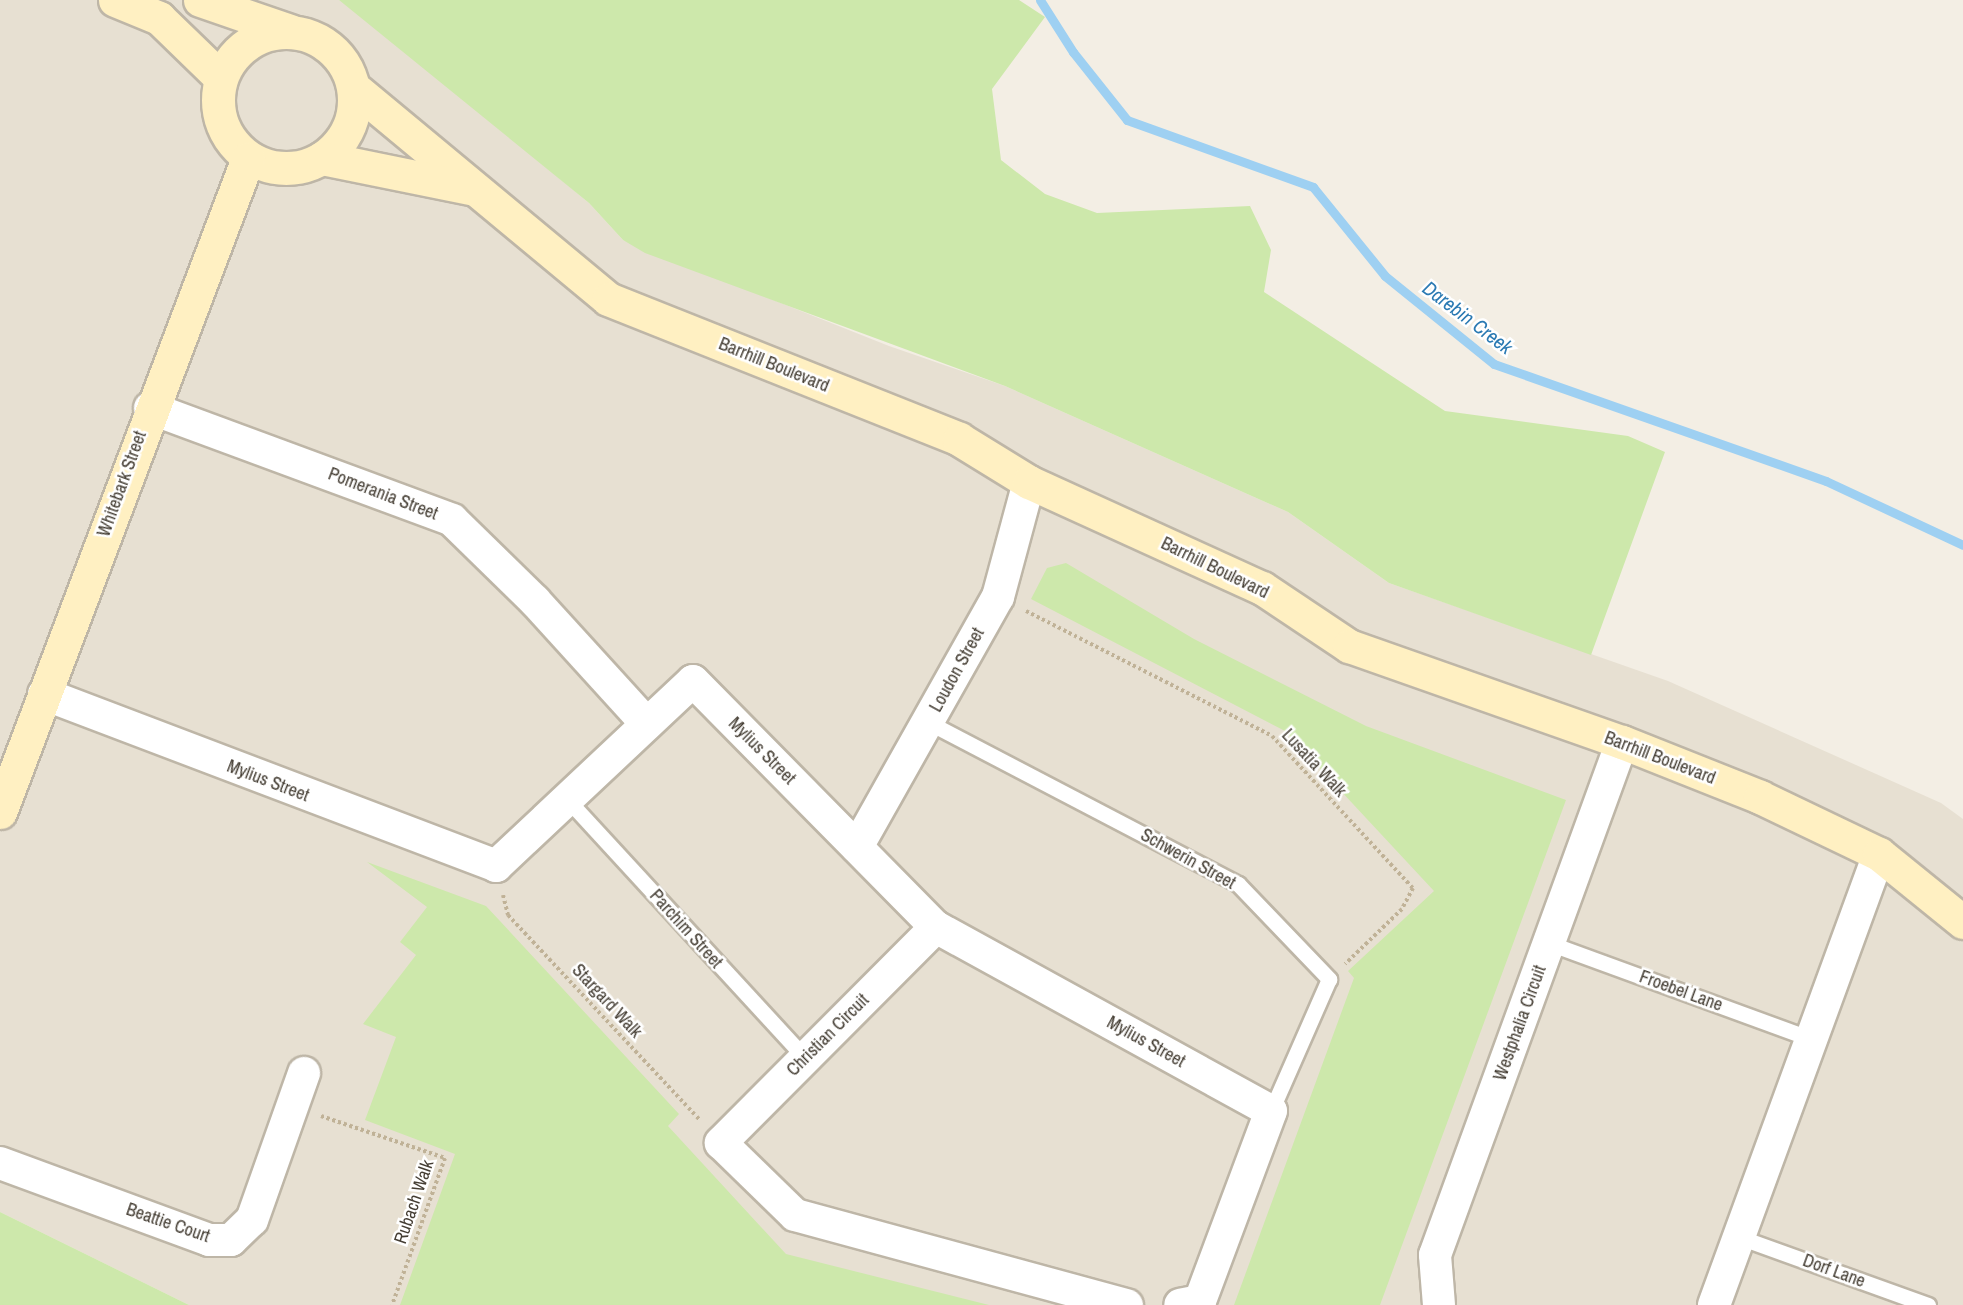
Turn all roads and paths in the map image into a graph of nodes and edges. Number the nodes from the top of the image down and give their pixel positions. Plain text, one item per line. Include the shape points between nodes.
1 (115, 0) edge
2 (200, 0) edge
3 (290, 31) junction
4 (221, 78) junction
5 (354, 88) junction
6 (248, 158) junction
7 (322, 158) junction
8 (479, 190) junction
9 (150, 408) junction
10 (1029, 482) junction
11 (998, 597) junction
12 (44, 694) junction
13 (928, 722) junction
14 (647, 724) junction
15 (1622, 742) junction
16 (567, 799) junction
17 (0, 812) edge
18 (857, 847) junction
19 (1879, 854) junction
20 (496, 866) junction
21 (1963, 922) edge
22 (936, 927) junction
23 (1549, 943) junction
24 (1329, 979) junction
25 (1812, 1039) junction
26 (805, 1058) junction
27 (304, 1073) dead end
28 (292, 1106) junction
29 (1271, 1111) junction
30 (721, 1143) junction
31 (0, 1163) edge
32 (1739, 1237) junction
33 (392, 1305) edge
34 (1127, 1305) edge
35 (1180, 1305) edge
36 (1439, 1305) edge
37 (1714, 1305) edge
38 (1928, 1305) edge

1 - 4 street via 159,18
2 - 3 street
3 - 4 street via 268,33 247,43
3 - 5 street via 312,36 332,49 346,66
4 - 6 street via 217,100 221,122 231,142
5 - 7 street via 354,111 347,133
5 - 8 street, Barrhill Boulevard
6 - 7 street via 291,169
6 - 9 street, Whitebark Street
7 - 8 street, Barrhill Boulevard
8 - 10 street, Barrhill Boulevard via 608,299 959,439
9 - 12 street, Whitebark Street
9 - 14 street, Pomerania Street via 452,520 535,601
10 - 11 street, Loudon Street
10 - 15 street, Barrhill Boulevard via 1262,588 1349,646
11 - 13 street, Loudon Street
11 - 24 path, Lusatia Walk via 1272,736 1413,888 1402,909
12 - 17 street, Whitebark Street
12 - 20 street, Mylius Street
13 - 18 street, Loudon Street
13 - 24 lane, Schwerin Street via 1238,884
14 - 16 street, Mylius Street
14 - 18 street, Mylius Street via 693,681
15 - 19 street, Barrhill Boulevard via 1760,797
15 - 23 street, Westphalia Circuit
16 - 20 street, Mylius Street
16 - 26 lane, Parchim Street
18 - 22 street, Mylius Street
19 - 21 street, Barrhill Boulevard
19 - 25 street
20 - 30 path, Stargard Walk via 508,915
22 - 26 street, Christian Circuit
22 - 29 street, Mylius Street
23 - 25 lane, Froebel Lane
23 - 36 street, Westphalia Circuit via 1435,1255
24 - 29 lane
25 - 32 street
26 - 30 street, Christian Circuit
27 - 28 street, Beattie Court
28 - 31 street, Beattie Court via 252,1220 231,1240 209,1240
28 - 33 path, Rubach Walk via 445,1158
29 - 35 street via 1200,1301
30 - 34 street via 795,1215
32 - 37 street
32 - 38 lane, Dorf Lane

